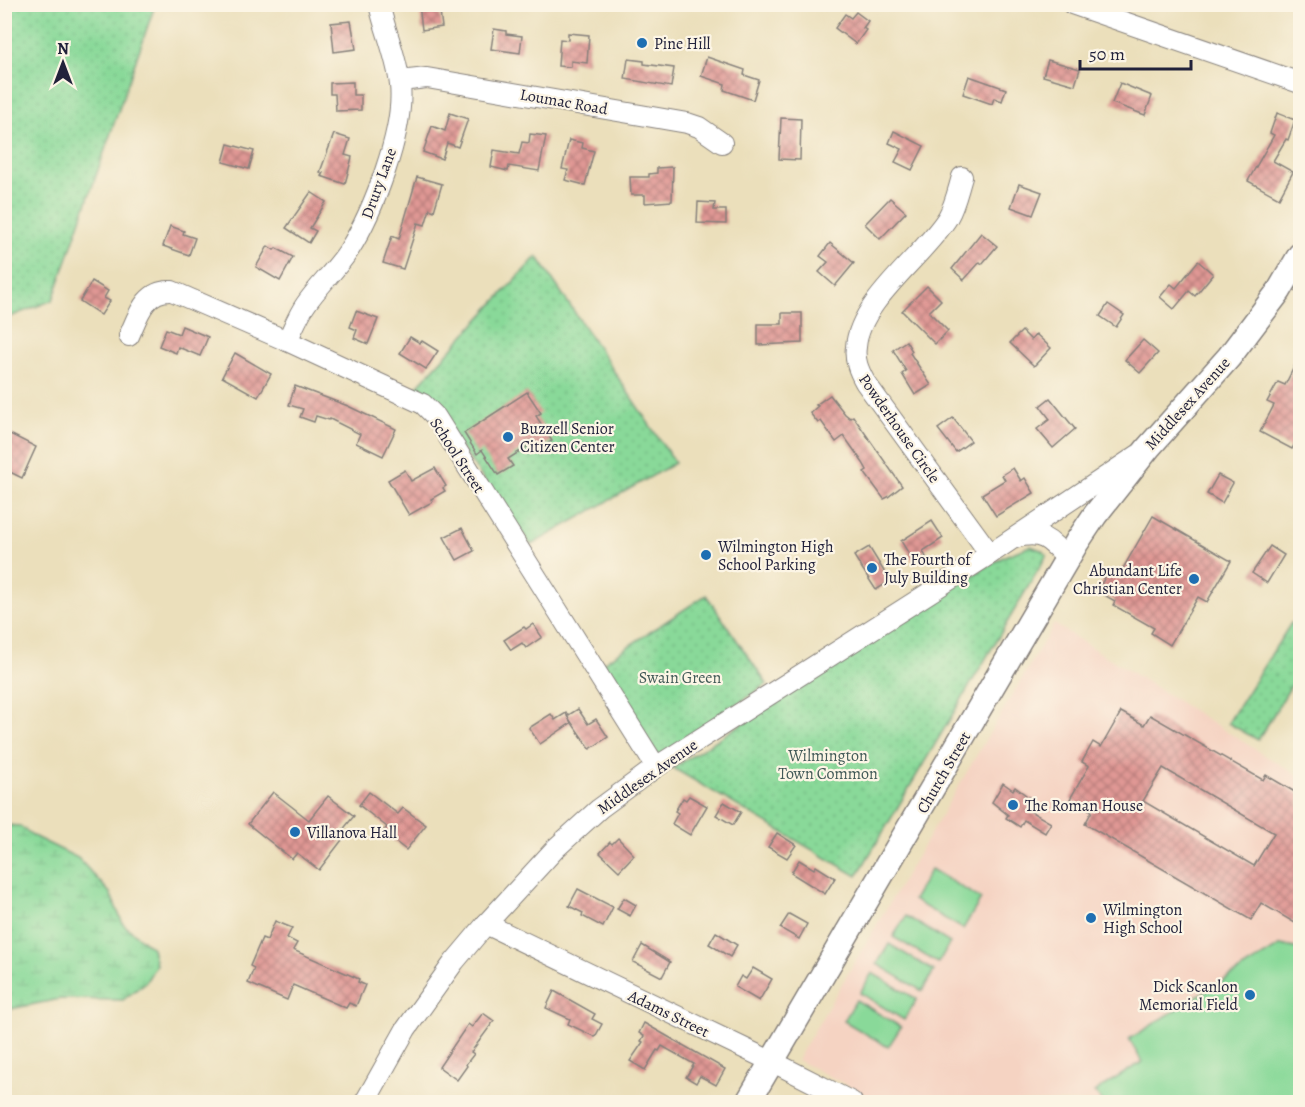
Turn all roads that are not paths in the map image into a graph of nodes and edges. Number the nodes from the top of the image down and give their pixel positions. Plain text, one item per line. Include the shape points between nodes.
1 (379, 4) edge
2 (1083, 6) edge
3 (400, 81) junction
4 (1300, 83) edge
5 (722, 143) dead end
6 (962, 177) dead end
7 (1300, 255) edge
8 (129, 336) dead end
9 (287, 341) junction
10 (1148, 448) junction
11 (1012, 539) junction
12 (990, 554) junction
13 (1067, 559) junction
14 (657, 767) junction
15 (486, 924) junction
16 (771, 1062) junction
17 (365, 1102) edge
18 (748, 1102) edge
19 (852, 1102) edge

1 - 3 street, Drury Lane
2 - 4 street
3 - 5 street, Loumac Road via 427,78 687,123
3 - 9 street, Drury Lane via 399,118 368,213 348,251 302,310
6 - 12 street, Powderhouse Circle via 947,219 866,317 856,352 865,382
7 - 10 main road, Middlesex Avenue via 1279,291 1229,357
8 - 9 street, School Street via 146,302 167,290
9 - 14 street, School Street via 419,402 436,417
10 - 11 street, Middlesex Avenue
10 - 13 main road, Church Street via 1095,515
11 - 12 street, Middlesex Avenue
11 - 13 street, Middlesex Avenue via 1032,534 1043,537
12 - 14 street, Middlesex Avenue
13 - 16 main road, Church Street
14 - 15 street, Middlesex Avenue via 580,825
15 - 16 street, Adams Street
15 - 17 street, Middlesex Avenue via 418,1011
16 - 18 main road, Church Street
16 - 19 street, Adams Street

